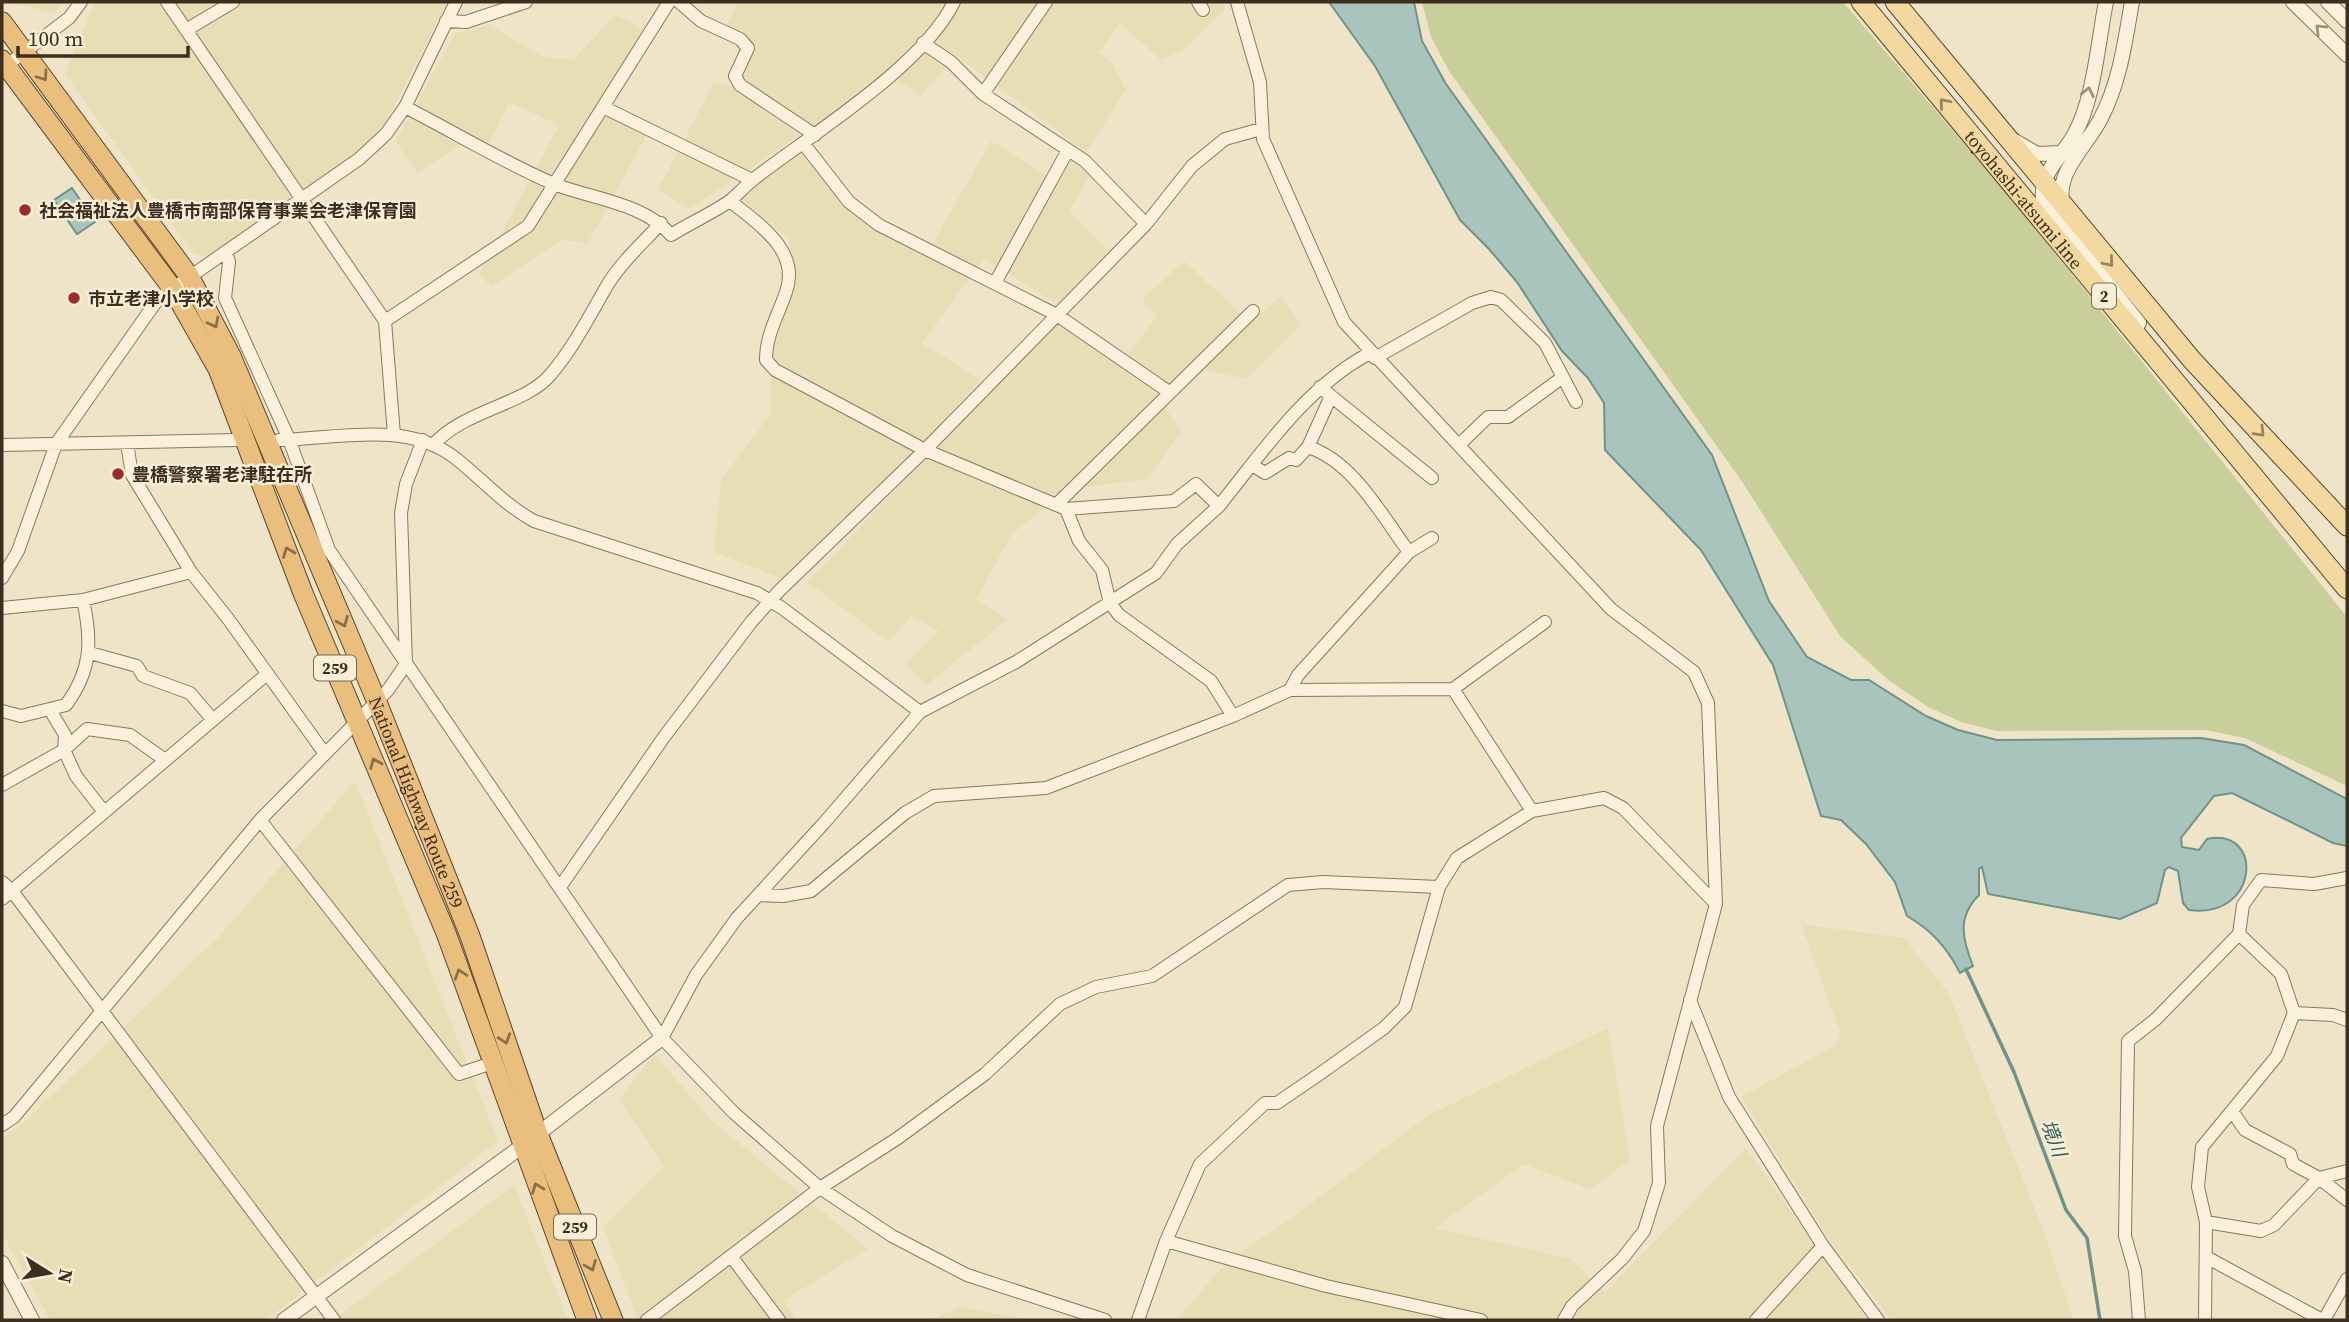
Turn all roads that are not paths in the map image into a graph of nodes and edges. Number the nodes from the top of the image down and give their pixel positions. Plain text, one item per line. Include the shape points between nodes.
1 (81, 2) edge
2 (167, 2) edge
3 (233, 2) edge
4 (456, 2) edge
5 (526, 2) edge
6 (668, 2) edge
7 (679, 2) edge
8 (954, 2) edge
9 (1046, 2) edge
10 (1237, 2) edge
11 (1861, 2) edge
12 (1895, 2) edge
13 (2106, 2) edge
14 (2132, 2) edge
15 (2293, 2) edge
16 (2328, 2) edge
17 (446, 21) junction
18 (2347, 21) edge
19 (2, 22) edge
20 (186, 30) junction
21 (923, 43) junction
22 (25, 52) junction
23 (2347, 55) edge
24 (3, 65) edge
25 (983, 94) junction
26 (405, 107) junction
27 (603, 107) junction
28 (1261, 129) junction
29 (815, 135) junction
30 (2003, 135) junction
31 (803, 143) junction
32 (2084, 144) junction
33 (1068, 150) junction
34 (2060, 153) junction
35 (752, 180) junction
36 (2009, 181) junction
37 (2042, 182) junction
38 (554, 184) junction
39 (302, 198) junction
40 (730, 201) junction
41 (2065, 210) junction
42 (662, 223) junction
43 (1146, 224) junction
44 (226, 253) junction
45 (189, 276) junction
46 (995, 283) junction
47 (172, 288) junction
48 (1253, 311) dead end
49 (1057, 315) junction
50 (384, 321) junction
51 (1373, 356) junction
52 (1563, 377) junction
53 (1326, 391) junction
54 (1169, 392) junction
55 (1576, 402) dead end
56 (394, 435) junction
57 (284, 439) junction
58 (236, 440) dead end
59 (127, 443) junction
60 (428, 443) junction
61 (56, 444) junction
62 (1460, 444) junction
63 (2, 445) edge
64 (1308, 447) junction
65 (925, 450) junction
66 (1252, 465) junction
67 (1432, 478) dead end
68 (1219, 506) junction
69 (1061, 507) junction
70 (2347, 526) edge
71 (1432, 538) dead end
72 (1409, 552) junction
73 (191, 572) junction
74 (2334, 574) junction
75 (2, 578) edge
76 (2347, 589) edge
77 (83, 600) junction
78 (770, 601) junction
79 (1110, 603) junction
80 (2, 608) edge
81 (1545, 622) dead end
82 (90, 653) junction
83 (406, 664) junction
84 (267, 674) junction
85 (1453, 689) junction
86 (1290, 690) junction
87 (377, 702) junction
88 (50, 710) junction
89 (2, 711) edge
90 (920, 712) junction
91 (1233, 716) junction
92 (213, 720) junction
93 (358, 722) junction
94 (64, 750) junction
95 (325, 754) junction
96 (165, 760) junction
97 (2, 785) edge
98 (1532, 811) junction
99 (104, 812) junction
100 (260, 820) junction
101 (2347, 878) edge
102 (560, 887) junction
103 (1439, 887) junction
104 (5, 890) edge
105 (759, 895) junction
106 (1716, 904) junction
107 (2239, 934) junction
108 (1690, 1000) junction
109 (100, 1012) junction
110 (2294, 1013) junction
111 (2347, 1020) edge
112 (662, 1038) junction
113 (492, 1063) junction
114 (2232, 1111) junction
115 (2, 1125) edge
116 (538, 1134) junction
117 (521, 1147) junction
118 (2347, 1171) edge
119 (2319, 1178) junction
120 (820, 1188) junction
121 (2347, 1200) edge
122 (2206, 1222) junction
123 (1166, 1241) junction
124 (1823, 1246) junction
125 (731, 1256) junction
126 (2208, 1258) junction
127 (2, 1263) edge
128 (2347, 1279) edge
129 (315, 1296) junction
130 (32, 1320) edge
131 (284, 1320) edge
132 (334, 1320) edge
133 (587, 1320) edge
134 (613, 1320) edge
135 (647, 1320) edge
136 (779, 1320) edge
137 (1105, 1320) edge
138 (1138, 1320) edge
139 (1481, 1320) edge
140 (1564, 1320) edge
141 (1756, 1320) edge
142 (1878, 1320) edge
143 (2139, 1320) edge
144 (2205, 1320) edge
145 (2323, 1320) edge

1 - 22 street via 69,18
2 - 20 street
3 - 20 street
4 - 17 street
5 - 17 street via 466,22
6 - 27 street
7 - 29 street via 701,22 740,39 748,48 735,76 740,85
8 - 21 street
9 - 25 street
10 - 28 street via 1260,82
36 -> 11 main road, toyohashi-atsumi line / 2
12 - 30 main road, toyohashi-atsumi line / 2
34 -> 13 street via 2083,115
14 - 32 street via 2115,86
23 -> 15 street
16 - 18 street
17 - 26 street
19 - 22 highway, National Highway Route 259 / 259
20 - 39 street
21 - 25 street via 951,62
21 - 29 street
22 - 24 street
22 -> 45 highway, National Highway Route 259 / 259
24 - 47 highway, National Highway Route 259 / 259
25 - 33 street
26 - 38 street
26 - 39 street via 386,134 359,159
27 - 35 street
27 - 38 street
28 - 43 street via 1224,139 1209,151
28 - 51 street via 1344,322
29 - 31 street
30 - 34 street via 2038,154
30 - 37 main road, toyohashi-atsumi line / 2
31 - 35 street
31 - 46 street via 849,202 879,225
32 - 37 street
32 - 41 street via 2066,173
33 - 43 street via 1085,161
33 - 46 street
34 - 37 street
35 - 40 street
36 - 37 street via 2024,186
36 - 74 main road, toyohashi-atsumi line / 2
37 - 41 main road, toyohashi-atsumi line / 2
37 - 74 street via 2049,213 2309,529
38 - 42 street
38 - 50 street via 528,226
39 - 44 street
39 - 50 street
40 - 42 street via 671,235
40 - 65 street via 774,237 784,252 787,291 766,342 766,360 775,370
41 -> 70 main road, toyohashi-atsumi line / 2 via 2192,360
42 - 60 street via 608,284 551,375
43 - 49 street
44 - 45 street
44 - 57 street via 225,298
45 - 47 street
45 -> 87 highway, National Highway Route 259 / 259 via 231,356
46 - 49 street
47 - 61 street via 143,317
93 -> 47 highway, National Highway Route 259 / 259 via 303,593 218,369
48 - 54 street
49 - 54 street
49 - 65 street
50 - 56 street
51 - 52 street via 1491,297 1501,300 1545,343
51 - 53 street via 1343,368
51 - 62 street
52 - 55 street
52 - 62 street via 1508,417 1488,417
53 - 64 street
53 - 66 street
53 - 67 street
54 - 69 street
56 - 57 street
56 - 60 street
57 - 83 street via 329,550
58 - 59 street
59 - 61 street
59 - 73 street via 132,475
60 - 78 street via 453,456 508,505 534,521
60 - 83 street via 406,484 401,513
61 - 63 street
61 - 75 street via 18,551
62 - 106 street via 1611,609 1700,681 1708,703
64 - 66 street via 1296,460 1289,458 1265,473
64 - 72 street via 1326,452 1348,472
65 - 69 street
65 - 78 street
66 - 68 street
68 - 69 street via 1196,484 1174,501
68 - 79 street via 1177,544 1156,573
69 - 79 street via 1102,570
71 - 72 street
72 - 86 street via 1298,675
73 - 77 street
73 - 84 street
74 - 76 main road, toyohashi-atsumi line / 2
77 - 80 street
77 - 82 street
78 - 90 street
78 - 102 street via 672,727
79 - 90 street via 1016,662
79 - 91 street via 1119,615 1210,681
81 - 85 street
82 - 88 street via 73,696 66,705
82 - 92 street via 137,666 143,676 190,693
83 - 87 street
83 - 102 street
84 - 92 street
84 - 95 street
85 - 86 street
85 - 98 street
86 - 91 street
87 - 93 street
87 -> 116 highway, National Highway Route 259 / 259 via 470,936
88 - 89 street via 21,716
88 - 94 street via 65,735
90 - 105 street
91 - 105 street via 1046,788 934,796 905,813 811,891
92 - 96 street
93 - 95 street
113 -> 93 highway, National Highway Route 259 / 259 via 446,933
94 - 96 street via 87,729 131,735
94 - 97 street
94 - 99 street via 76,776
95 - 100 street
96 - 99 street
98 - 103 street via 1457,858
98 - 106 street via 1604,798 1623,808
99 - 104 street
100 - 109 street
100 - 113 street via 459,1074
101 - 107 street via 2314,884 2261,880 2243,905
102 - 112 street
103 - 120 street via 1289,885 1152,976 1096,987 1060,1004 985,1074
103 - 123 street via 1405,1007 1384,1028 1321,1073 1277,1103 1265,1103 1200,1164
104 - 109 street
105 - 112 street via 696,975
106 - 108 street
107 - 110 street via 2281,974
107 - 143 street via 2128,1041 2125,1236 2135,1271
108 - 124 street via 1729,1097
108 - 140 street via 1657,1126 1659,1183 1644,1231
109 - 115 street via 14,1117
109 - 129 street
110 - 111 street
110 - 114 street via 2277,1056
112 - 116 street
112 - 120 street via 734,1113
113 - 117 highway, National Highway Route 259 / 259
114 - 119 street via 2245,1130 2290,1154 2292,1164
114 - 122 street via 2202,1147 2198,1187
116 - 117 street
116 -> 134 highway, National Highway Route 259 / 259
117 - 129 street
133 -> 117 highway, National Highway Route 259 / 259
118 - 119 street
119 - 121 street
119 - 122 street via 2274,1225 2261,1231
120 - 125 street
120 - 137 street via 892,1236 967,1275
122 - 126 street
123 - 138 street
123 - 139 street via 1326,1286
124 - 141 street
124 - 142 street
125 - 135 street
125 - 136 street
126 - 144 street
126 - 145 street
127 - 130 street
128 - 145 street
129 - 131 street
129 - 132 street

